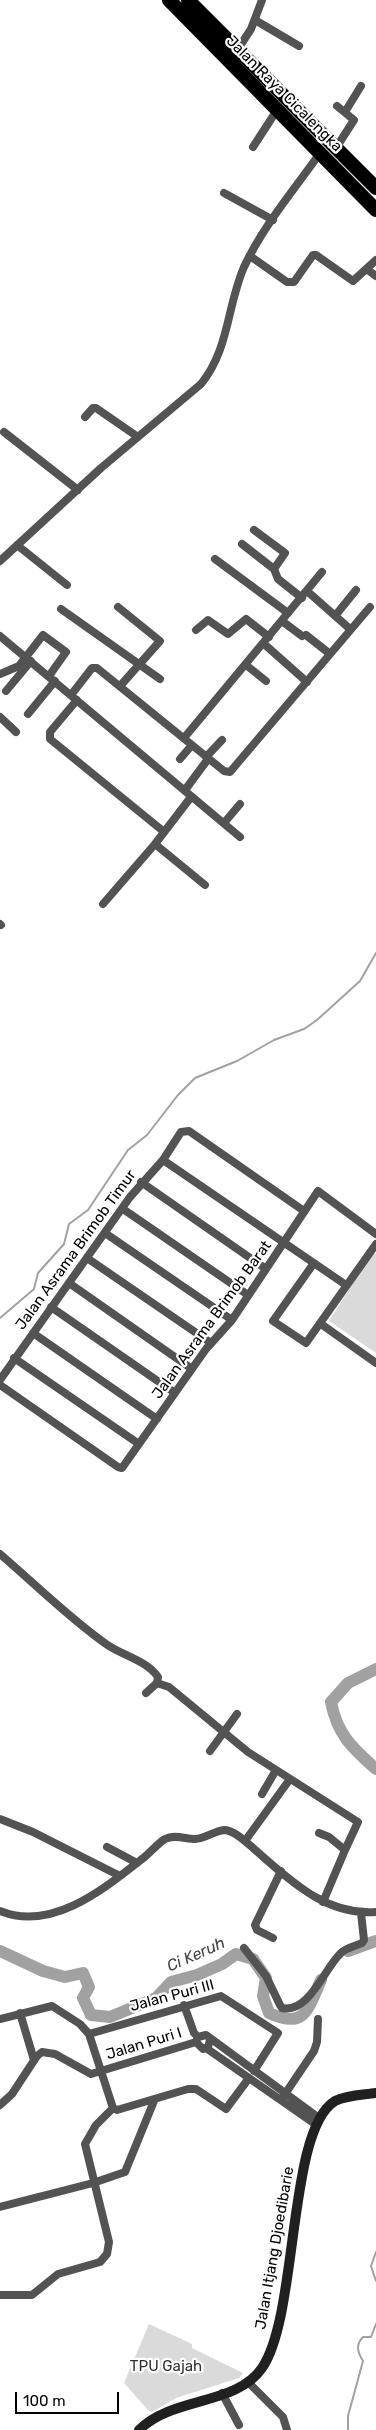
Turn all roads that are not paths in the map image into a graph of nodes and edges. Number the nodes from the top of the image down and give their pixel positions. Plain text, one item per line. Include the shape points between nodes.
1 (169, 0) edge
2 (188, 0) edge
3 (262, 0) edge
4 (254, 20) junction
5 (299, 46) dead end
6 (238, 49) junction
7 (362, 86) dead end
8 (337, 106) dead end
9 (277, 110) junction
10 (300, 110) junction
11 (345, 112) junction
12 (288, 122) junction
13 (253, 147) dead end
14 (336, 148) junction
15 (320, 153) junction
16 (375, 186) edge
17 (224, 193) dead end
18 (376, 210) edge
19 (272, 220) junction
20 (250, 256) junction
21 (376, 260) edge
22 (368, 270) junction
23 (376, 276) edge
24 (85, 417) dead end
25 (4, 432) dead end
26 (138, 437) junction
27 (78, 490) junction
28 (254, 530) dead end
29 (242, 544) dead end
30 (17, 545) junction
31 (215, 559) dead end
32 (0, 561) edge
33 (274, 569) junction
34 (322, 572) dead end
35 (67, 584) dead end
36 (356, 590) dead end
37 (304, 595) junction
38 (118, 607) dead end
39 (370, 607) dead end
40 (61, 608) dead end
41 (288, 613) junction
42 (335, 616) junction
43 (282, 620) junction
44 (350, 629) junction
45 (196, 630) dead end
46 (0, 636) edge
47 (269, 637) junction
48 (263, 644) junction
49 (330, 654) junction
50 (28, 659) junction
51 (141, 664) junction
52 (246, 665) junction
53 (0, 674) edge
54 (52, 679) junction
55 (160, 679) dead end
56 (266, 681) dead end
57 (307, 682) junction
58 (121, 685) junction
59 (6, 691) dead end
60 (74, 698) junction
61 (28, 714) dead end
62 (0, 717) edge
63 (16, 732) dead end
64 (184, 738) junction
65 (222, 740) dead end
66 (192, 745) junction
67 (207, 758) junction
68 (180, 759) dead end
69 (185, 790) junction
70 (191, 797) junction
71 (240, 804) dead end
72 (224, 823) junction
73 (164, 831) junction
74 (240, 837) dead end
75 (155, 844) junction
76 (205, 885) dead end
77 (103, 904) dead end
78 (163, 1160) junction
79 (142, 1182) junction
80 (123, 1209) junction
81 (304, 1211) junction
82 (105, 1233) junction
83 (376, 1234) edge
84 (285, 1242) junction
85 (376, 1244) edge
86 (87, 1258) junction
87 (314, 1263) junction
88 (266, 1269) junction
89 (68, 1283) junction
90 (346, 1285) junction
91 (248, 1295) junction
92 (51, 1308) junction
93 (232, 1320) junction
94 (321, 1324) junction
95 (33, 1333) junction
96 (211, 1343) junction
97 (14, 1358) junction
98 (376, 1363) edge
99 (192, 1369) junction
100 (0, 1380) edge
101 (0, 1386) edge
102 (175, 1393) junction
103 (157, 1420) junction
104 (139, 1444) junction
105 (0, 1554) edge
106 (157, 1683) junction
107 (146, 1693) dead end
108 (237, 1714) dead end
109 (224, 1732) junction
110 (210, 1751) dead end
111 (276, 1770) junction
112 (290, 1779) junction
113 (262, 1794) dead end
114 (0, 1819) edge
115 (319, 1833) dead end
116 (245, 1841) junction
117 (107, 1847) dead end
118 (345, 1850) junction
119 (137, 1863) junction
120 (281, 1871) junction
121 (120, 1876) junction
122 (323, 1902) junction
123 (0, 1911) edge
124 (376, 1912) edge
125 (361, 1913) junction
126 (273, 1938) dead end
127 (244, 1948) dead end
128 (184, 2005) junction
129 (20, 2013) junction
130 (0, 2019) edge
131 (318, 2019) dead end
132 (89, 2034) junction
133 (197, 2040) junction
134 (210, 2040) junction
135 (206, 2048) junction
136 (34, 2060) junction
137 (100, 2072) junction
138 (252, 2074) junction
139 (376, 2093) edge
140 (282, 2097) junction
141 (154, 2100) junction
142 (0, 2103) edge
143 (113, 2108) junction
144 (317, 2121) junction
145 (93, 2183) junction
146 (0, 2207) edge
147 (0, 2295) edge
148 (249, 2383) junction
149 (222, 2393) junction
150 (239, 2425) dead end
151 (139, 2430) edge
152 (287, 2430) edge

1 - 9 highway, Jalan Raya Cicalengka
2 - 6 highway, Jalan Raya Cicalengka
3 - 4 street
4 - 5 street
4 - 6 street
6 - 10 highway, Jalan Raya Cicalengka
7 - 11 street
8 - 11 street
9 - 12 highway, Jalan Raya Cicalengka
9 - 13 street
10 - 12 highway
10 - 14 highway, Jalan Raya Cicalengka
11 - 14 street via 354,120
12 - 15 highway, Jalan Raya Cicalengka
14 - 16 highway, Jalan Raya Cicalengka
15 - 18 highway, Jalan Raya Cicalengka
15 - 19 street
17 - 19 street
19 - 20 street
20 - 22 street via 291,283 313,255 353,281
20 - 26 street via 212,370 201,384
21 - 22 street
22 - 23 street
24 - 26 street via 96,408
25 - 27 street
26 - 27 street
27 - 30 street
28 - 33 street via 285,553
29 - 33 street
30 - 32 street
30 - 35 street
31 - 41 street
33 - 37 street via 278,579
34 - 37 street
36 - 42 street
37 - 41 street
37 - 42 street
38 - 51 street via 160,641
39 - 44 street
40 - 51 street
41 - 43 street
42 - 44 street
43 - 47 street
43 - 49 street
44 - 49 street
45 - 47 street via 208,620 228,634 246,619
46 - 50 street
47 - 48 street
48 - 52 street
48 - 57 street
49 - 57 street
50 - 53 street
50 - 54 street
50 - 54 street via 43,635 66,651
50 - 59 street
51 - 55 street
51 - 58 street
52 - 56 street
52 - 64 street
54 - 60 street
54 - 61 street
57 - 67 street via 230,772
58 - 60 street via 94,667
58 - 64 street
60 - 69 street
60 - 73 street via 50,732 50,739
62 - 63 street
64 - 66 street
65 - 67 street
66 - 67 street
66 - 68 street
67 - 69 street
69 - 70 street
70 - 72 street
70 - 73 street
71 - 72 street
72 - 74 street
73 - 75 street
75 - 76 street
75 - 77 street
78 - 79 street, Jalan Asrama Brimob Timur
78 - 81 street, Jalan Asrama Brimob Timur via 182,1132 189,1131
78 - 84 street
79 - 80 street, Jalan Asrama Brimob Timur
79 - 88 street
80 - 82 street, Jalan Asrama Brimob Timur
80 - 91 street
81 - 83 street, Jalan Asrama Brimob Barat via 318,1191
81 - 84 street, Jalan Asrama Brimob Barat
82 - 86 street, Jalan Asrama Brimob Timur
82 - 93 street
84 - 87 street
84 - 88 street, Jalan Asrama Brimob Barat
85 - 90 street
86 - 89 street, Jalan Asrama Brimob Timur
86 - 96 street
87 - 90 street
87 - 94 street via 273,1321 306,1343
88 - 91 street, Jalan Asrama Brimob Barat
89 - 92 street, Jalan Asrama Brimob Timur
89 - 99 street
90 - 94 street
91 - 93 street, Jalan Asrama Brimob Barat
92 - 95 street, Jalan Asrama Brimob Timur
92 - 102 street
93 - 96 street, Jalan Asrama Brimob Barat
94 - 98 street
95 - 97 street, Jalan Asrama Brimob Timur
95 - 103 street
96 - 99 street, Jalan Asrama Brimob Barat
97 - 100 street, Jalan Asrama Brimob Timur
97 - 104 street
99 - 102 street, Jalan Asrama Brimob Barat
101 - 104 street, Jalan Asrama Brimob Barat via 119,1468
102 - 103 street, Jalan Asrama Brimob Barat
103 - 104 street, Jalan Asrama Brimob Barat
105 - 106 street via 106,1644 150,1669 158,1677
106 - 107 street
106 - 109 street via 169,1687
108 - 109 street
109 - 110 street
109 - 111 street
111 - 112 street
111 - 113 street
112 - 116 street
112 - 118 street via 358,1822
114 - 121 street
115 - 118 street via 330,1837
116 - 119 street via 228,1830 201,1838 166,1839
116 - 120 street
117 - 119 street
118 - 122 street
119 - 121 street
120 - 122 street
120 - 126 street via 255,1925 257,1930
121 - 123 street via 69,1909 27,1917
122 - 125 street
124 - 125 street
125 - 127 street via 362,1943 341,1952 307,1999 290,2008 282,2008 266,1976
128 - 132 street, Jalan Puri III
128 - 133 street
128 - 138 street, Jalan Puri III via 221,1996 277,2032
129 - 130 street
129 - 132 street via 52,2006 80,2024
129 - 136 street
131 - 140 street via 314,2051
132 - 137 street
133 - 134 street via 206,2035
133 - 135 street via 200,2048
133 - 137 street, Jalan Puri I
134 - 135 street
134 - 138 street
135 - 138 street
136 - 137 street via 46,2051 91,2074
136 - 142 street via 12,2094
137 - 143 street
138 - 140 street
138 - 141 street via 226,2109 196,2089
139 - 144 main road via 342,2098
140 - 144 street
141 - 143 street via 121,2110
141 - 145 street via 125,2172
143 - 145 street via 85,2141
144 - 148 main road, Jalan Itjang Djoedibarie via 298,2206 278,2323 266,2362
145 - 146 street
145 - 147 street via 110,2242 107,2254 100,2262 58,2274 32,2295
148 - 149 main road
148 - 152 street via 283,2416
149 - 150 street
149 - 151 main road via 162,2413

